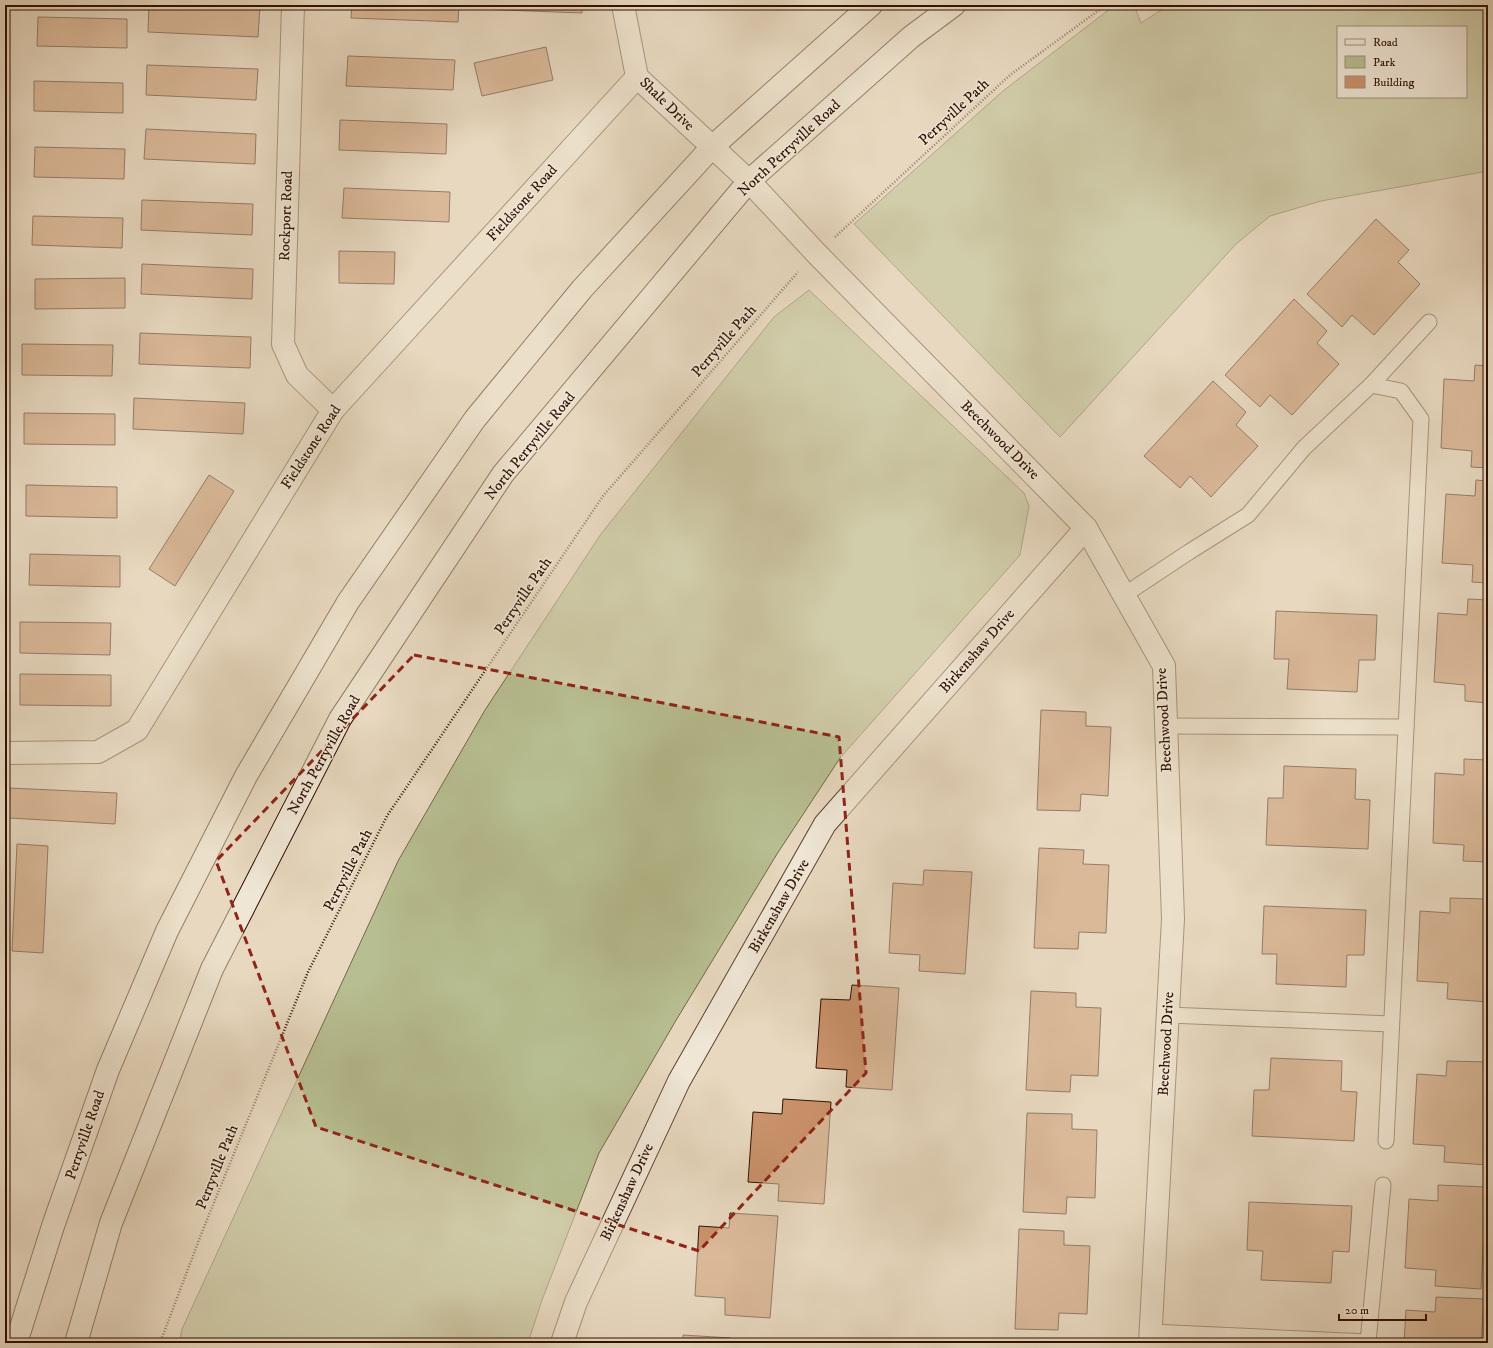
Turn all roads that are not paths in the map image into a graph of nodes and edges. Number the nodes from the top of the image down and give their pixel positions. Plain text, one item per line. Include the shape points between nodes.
1 (292, 5) edge
2 (623, 5) edge
3 (871, 5) edge
4 (954, 5) edge
5 (637, 77) junction
6 (712, 147) junction
7 (749, 182) junction
8 (1429, 322) dead end
9 (1371, 385) junction
10 (333, 410) junction
11 (1086, 528) junction
12 (1124, 595) junction
13 (1166, 726) junction
14 (1406, 727) junction
15 (5, 753) edge
16 (1168, 1015) junction
17 (1391, 1024) junction
18 (1386, 1141) dead end
19 (1383, 1185) dead end
20 (1150, 1338) edge
21 (1368, 1342) edge
22 (16, 1343) edge
23 (76, 1343) edge
24 (562, 1343) edge

1 - 10 street, Rockport Road via 283,344 297,375
2 - 5 street, Shale Drive
3 - 6 street
4 - 7 street, North Perryville Road via 911,37
5 - 6 street, Shale Drive
5 - 10 street, Fieldstone Road
6 - 7 street, Shale Drive
6 - 22 street, Perryville Road via 582,288 475,419 348,602 246,776 167,931 108,1070 53,1226
7 - 11 street, Beechwood Drive
7 - 23 street, North Perryville Road via 503,474 340,719 212,969 112,1223
8 - 9 lane
9 - 12 lane via 1304,448 1248,515
9 - 14 lane via 1401,391 1421,418
10 - 15 street, Fieldstone Road via 137,730 98,752
11 - 12 street, Beechwood Drive
11 - 24 street, Birkenshaw Drive via 825,824 679,1081 576,1302
12 - 13 street, Beechwood Drive via 1164,666
13 - 14 lane
13 - 16 street, Beechwood Drive via 1173,919
14 - 17 lane
16 - 17 lane
16 - 20 street, Beechwood Drive
17 - 18 lane
19 - 21 lane
20 - 21 lane

